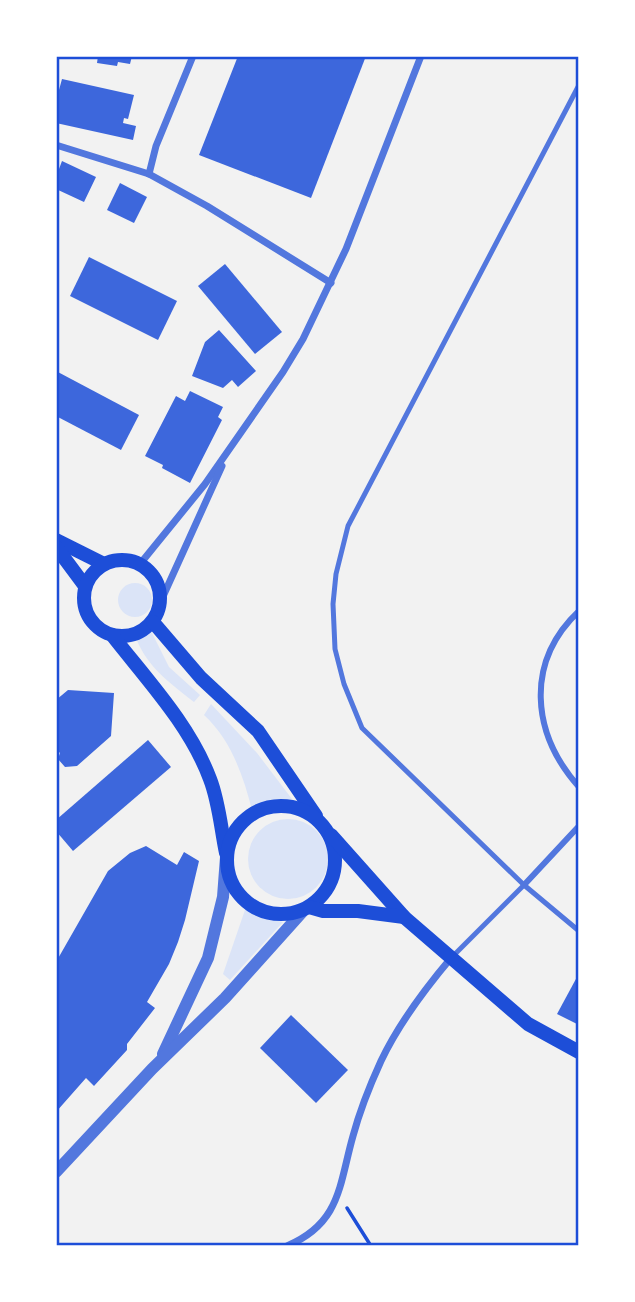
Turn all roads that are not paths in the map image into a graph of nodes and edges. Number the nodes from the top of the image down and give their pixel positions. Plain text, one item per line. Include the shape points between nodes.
1 (193, 56) edge
2 (421, 56) edge
3 (579, 85) edge
4 (56, 145) edge
5 (149, 174) junction
6 (331, 283) junction
7 (230, 450) junction
8 (56, 540) edge
9 (56, 547) edge
10 (104, 564) junction
11 (140, 564) junction
12 (85, 586) junction
13 (160, 603) junction
14 (579, 611) edge
15 (153, 622) junction
16 (112, 635) junction
17 (579, 787) edge
18 (323, 826) junction
19 (579, 826) edge
20 (226, 857) junction
21 (524, 885) junction
22 (307, 909) junction
23 (404, 917) junction
24 (579, 930) edge
25 (451, 958) junction
26 (579, 1052) edge
27 (159, 1063) junction
28 (56, 1172) edge
29 (287, 1246) edge

1 - 5 street
2 - 6 street
3 - 21 lane via 348,526 333,604 335,649 362,728
4 - 5 street
5 - 6 street
6 - 7 street via 290,362
7 - 11 street
7 - 13 street
8 - 10 main road
9 - 12 main road
10 - 11 main road via 118,560
10 - 12 main road
11 - 13 main road via 156,580
12 - 16 main road via 85,611 92,622
13 - 15 main road
14 - 17 street via 562,627 550,649 540,701 559,759
15 - 16 main road via 133,635
15 - 18 main road via 201,678 258,731
16 - 20 main road via 179,722 203,762 216,797
18 - 20 main road via 294,807 263,809 238,827
18 - 22 main road via 336,857 335,872 321,898
18 - 23 main road
19 - 21 street
20 - 22 main road via 233,888 257,910 288,915
20 - 27 street via 223,897 208,958
21 - 24 lane
21 - 25 lane
22 - 23 main road
22 - 27 street
23 - 25 main road
25 - 26 main road via 528,1024
25 - 29 street via 409,1011 384,1055 356,1124 339,1194 322,1223
27 - 28 street

